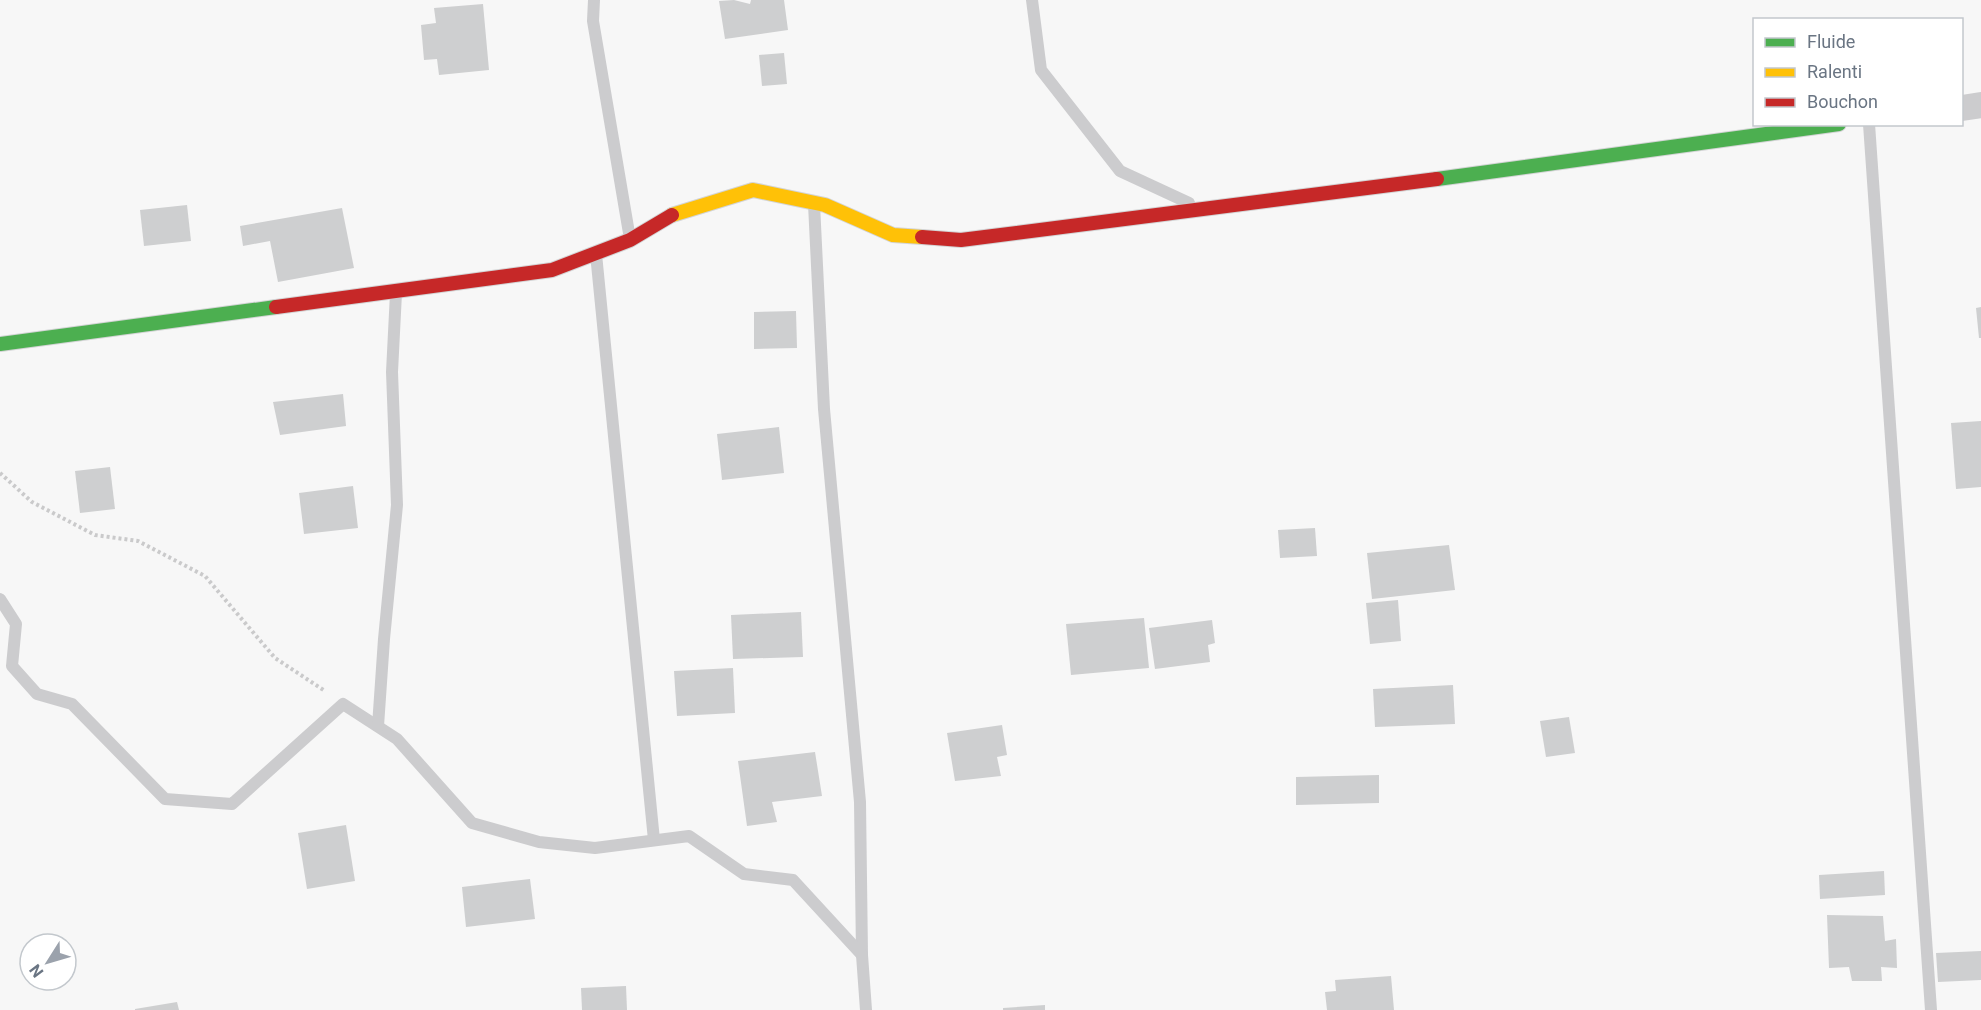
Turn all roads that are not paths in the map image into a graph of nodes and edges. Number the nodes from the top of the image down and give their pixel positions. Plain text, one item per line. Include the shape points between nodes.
1 (594, 0) edge
2 (1032, 0) edge
3 (1981, 105) edge
4 (1963, 108) edge
5 (1824, 126) edge
6 (1869, 126) edge
7 (814, 203) junction
8 (1202, 210) junction
9 (630, 240) junction
10 (596, 253) junction
11 (396, 292) junction
12 (0, 344) edge
13 (0, 599) edge
14 (378, 726) junction
15 (654, 840) junction
16 (862, 956) junction
17 (866, 1010) edge
18 (1931, 1010) edge

1 - 9 lane via 593,21
2 - 8 lane via 1041,70 1120,171
3 - 4 street
5 - 8 street
6 - 18 lane
7 - 8 street via 893,235 961,240
7 - 9 street via 753,190 675,213
7 - 16 lane via 824,409 860,802
9 - 10 street
10 - 11 street via 552,270
10 - 15 lane
11 - 12 street
11 - 14 lane via 392,372 397,505
13 - 14 lane via 16,624 12,666 37,694 72,704 165,799 232,804 343,704
14 - 15 lane via 397,739 472,823 539,842 595,848
15 - 16 lane via 689,836 744,874 793,880
16 - 17 lane

